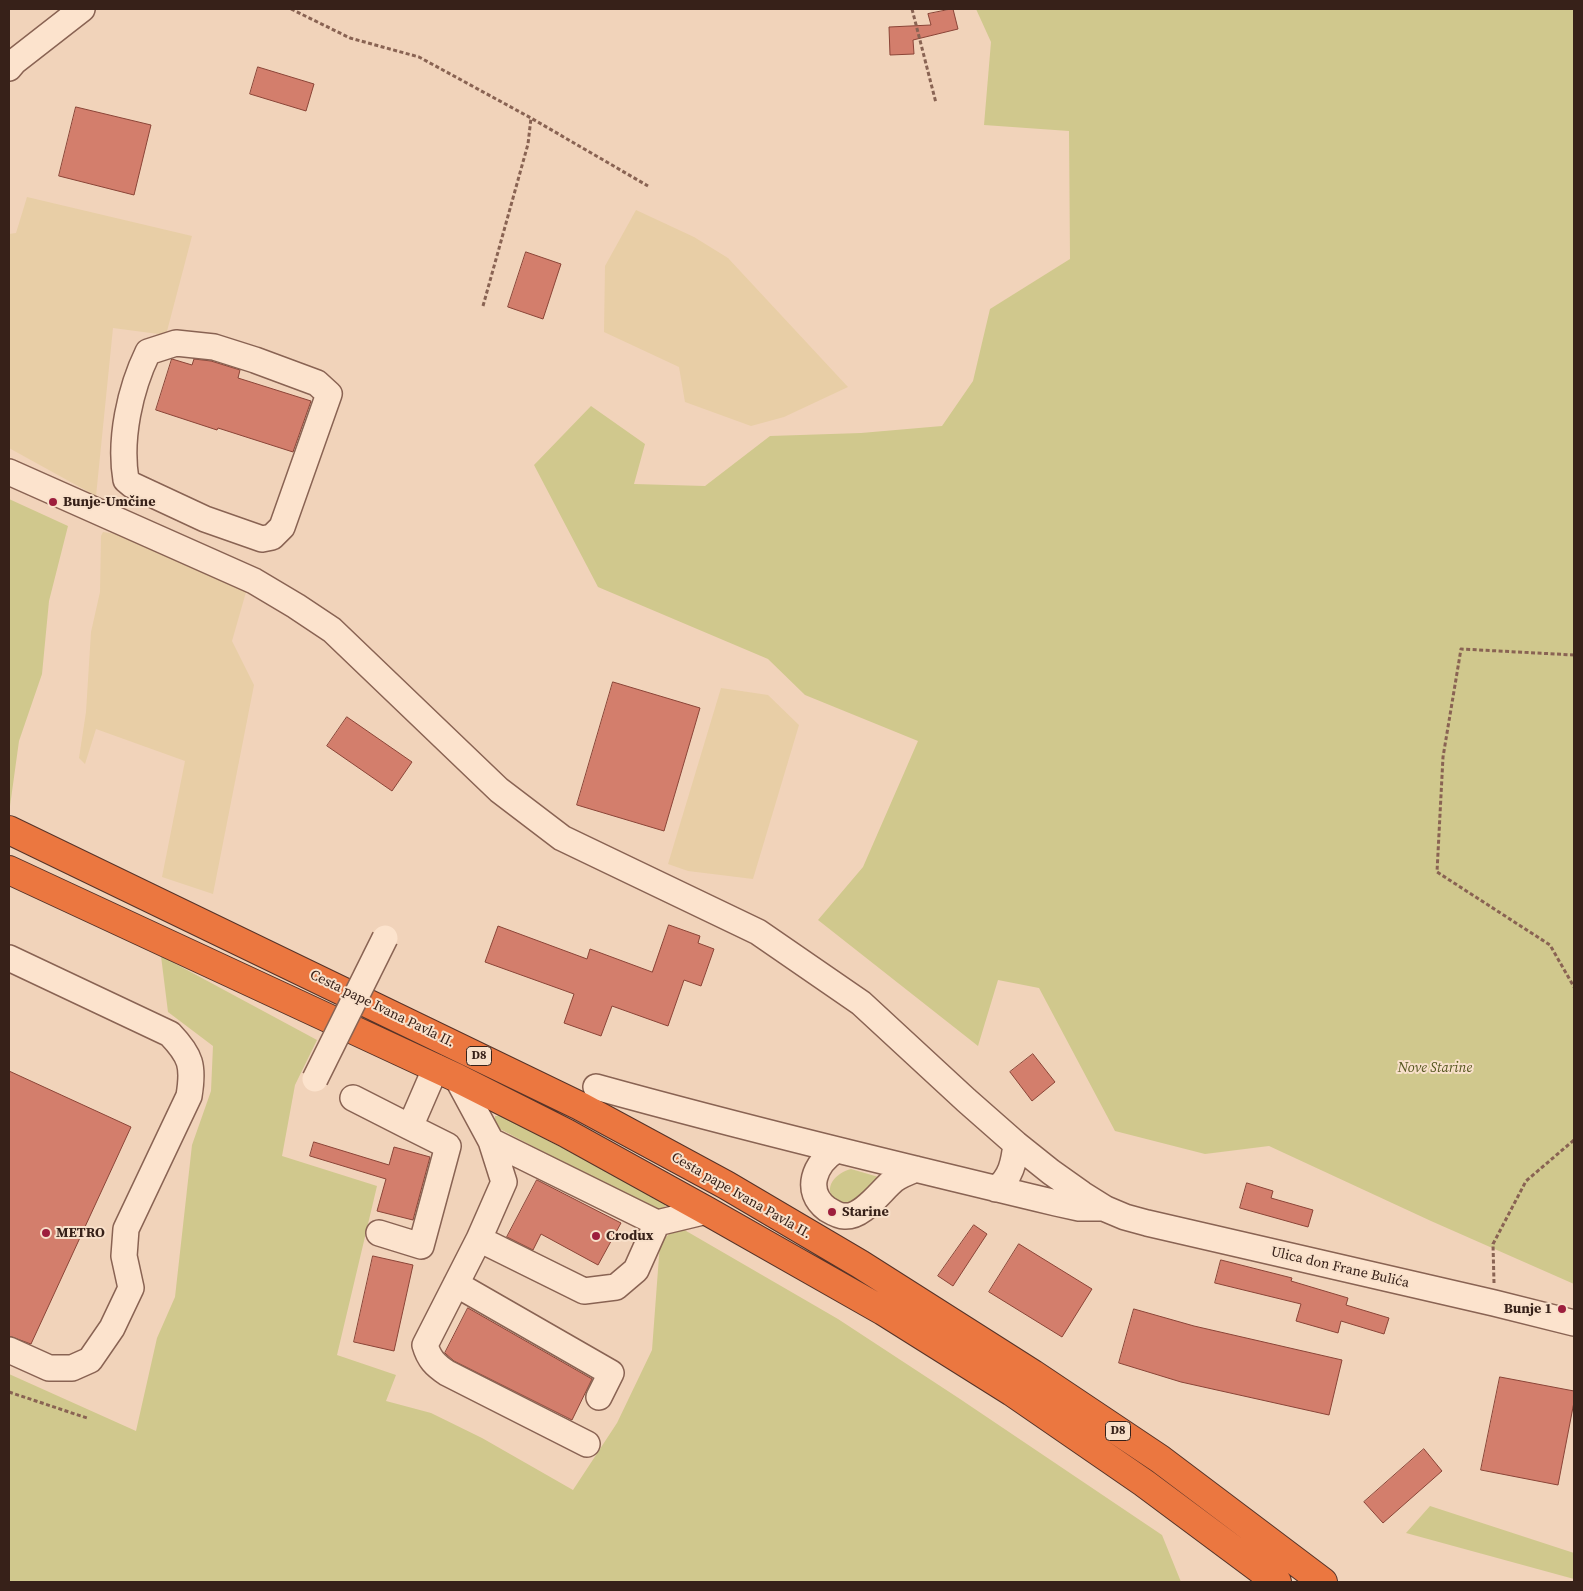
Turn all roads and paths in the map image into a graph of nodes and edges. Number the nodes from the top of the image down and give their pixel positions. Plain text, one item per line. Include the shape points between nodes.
1 (82, 9) edge
2 (291, 9) edge
3 (912, 9) edge
4 (9, 68) edge
5 (936, 102) dead end
6 (531, 118) junction
7 (648, 186) dead end
8 (483, 306) dead end
9 (9, 472) edge
10 (205, 520) junction
11 (194, 554) junction
12 (1574, 655) edge
13 (9, 830) edge
14 (9, 870) edge
15 (385, 938) dead end
16 (9, 958) edge
17 (1574, 987) edge
18 (447, 1072) junction
19 (315, 1079) dead end
20 (596, 1086) dead end
21 (353, 1098) dead end
22 (410, 1127) junction
23 (1574, 1140) edge
24 (491, 1141) junction
25 (1016, 1144) junction
26 (836, 1150) junction
27 (916, 1169) junction
28 (996, 1189) junction
29 (1106, 1209) junction
30 (707, 1210) junction
31 (657, 1223) junction
32 (379, 1234) dead end
33 (479, 1239) junction
34 (456, 1284) junction
35 (1494, 1303) junction
36 (1574, 1324) edge
37 (9, 1350) edge
38 (9, 1392) edge
39 (599, 1397) dead end
40 (87, 1418) dead end
41 (587, 1444) dead end
42 (1277, 1582) edge
43 (1323, 1582) edge

1 - 4 street
2 - 6 path via 350,38 419,57
3 - 5 path
6 - 7 path
6 - 8 path via 528,144
9 - 11 street
10 - 10 street via 262,538 272,537 282,527 330,394 317,383 254,360 214,347 176,343 148,352 141,366 129,405 124,471 126,480 132,485
10 - 11 street
11 - 25 street via 254,581 332,630 499,790 562,838 758,932 862,1003
12 - 17 path via 1462,649 1443,756 1437,872 1550,945
13 - 43 highway, Cesta pape Ivana Pavla II. / D8 via 580,1106 726,1186 904,1292 1033,1374 1160,1459
14 - 18 highway, Cesta pape Ivana Pavla II. / D8
15 - 19 street, bridge
16 - 37 street via 170,1034 185,1050 192,1074 189,1096 126,1229 124,1256 131,1288 112,1328 90,1360 72,1368 49,1368
18 - 22 street
18 - 24 street
18 - 30 highway, Cesta pape Ivana Pavla II. / D8
20 - 26 street
21 - 22 street
22 - 32 street via 448,1146 421,1246
23 - 35 path via 1526,1181 1494,1244
24 - 31 street
24 - 33 street via 504,1182
25 - 28 street via 1011,1172
25 - 29 street
26 - 27 street
26 - 27 street via 826,1156 813,1179 814,1194 820,1204 844,1216 858,1215 897,1178
27 - 28 street
28 - 29 street via 1080,1208
29 - 35 street, Ulica don Frane Bulića via 1146,1223
30 - 31 street
30 - 42 highway, Cesta pape Ivana Pavla II. / D8 via 883,1312 1012,1392 1144,1482
31 - 33 street via 636,1270 616,1287 584,1291
33 - 34 street
34 - 39 street via 611,1373
34 - 41 street via 425,1345 434,1365
35 - 36 street, Ulica don Frane Bulića
38 - 40 path

